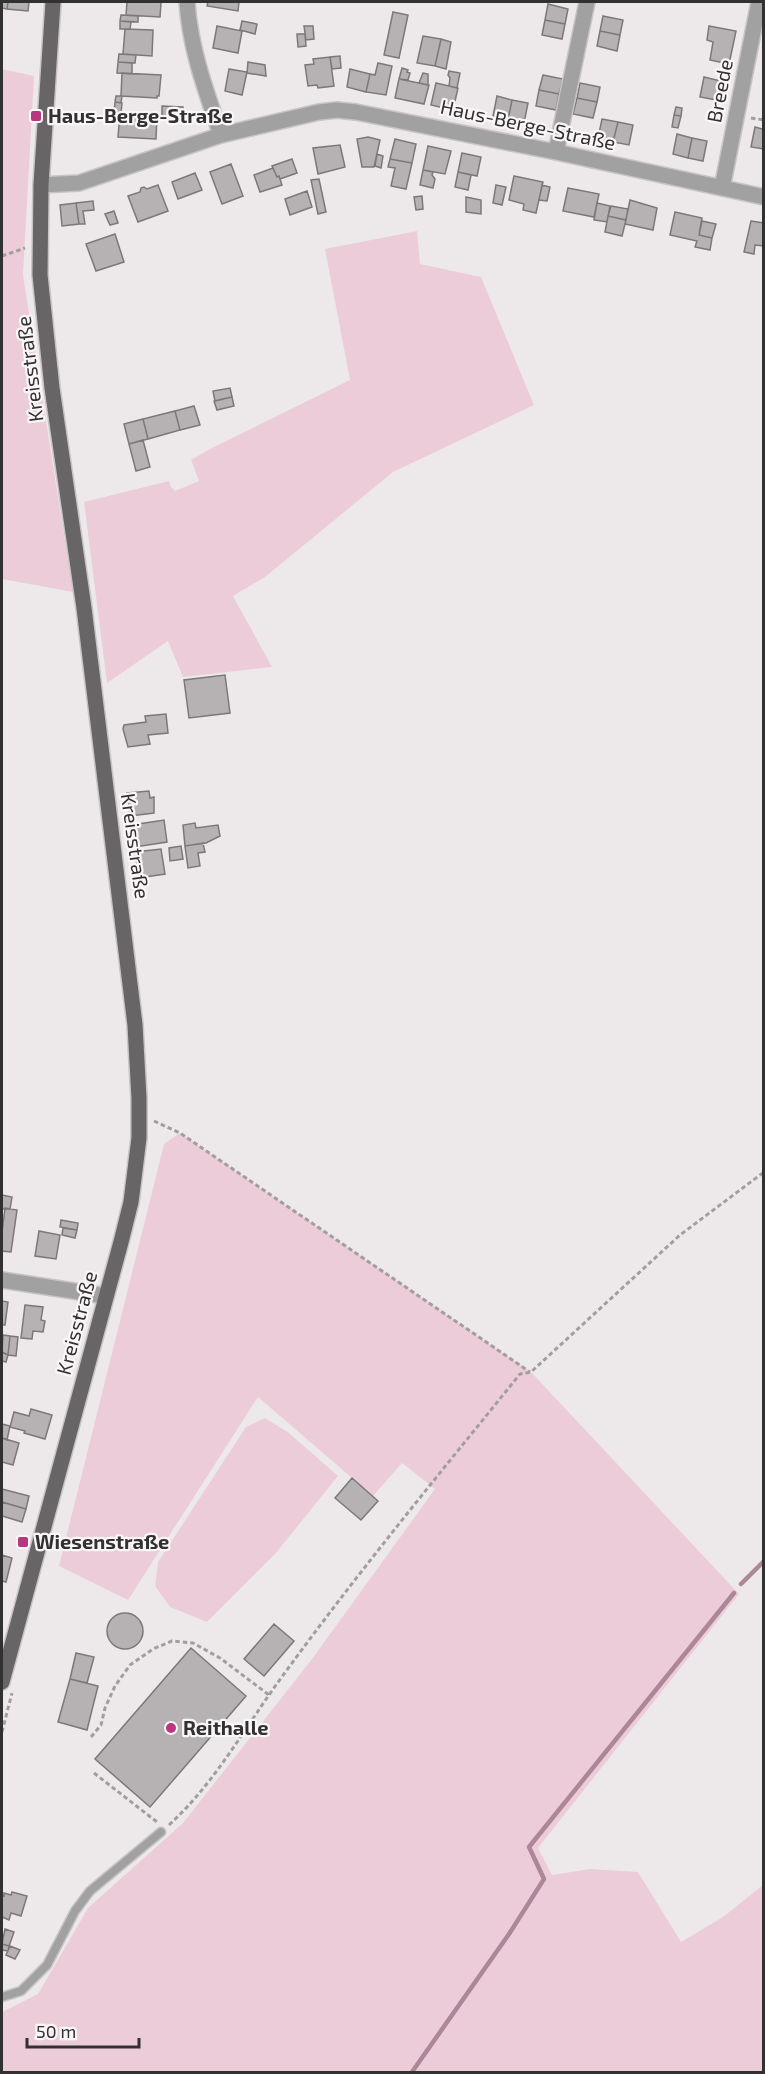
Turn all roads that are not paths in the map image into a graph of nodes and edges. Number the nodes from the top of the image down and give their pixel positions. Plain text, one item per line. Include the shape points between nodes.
1 (53, 2) edge
2 (187, 2) edge
3 (586, 2) edge
4 (759, 2) edge
5 (221, 135) junction
6 (556, 152) junction
7 (41, 184) junction
8 (722, 188) junction
9 (764, 197) edge
10 (2, 1280) edge
11 (106, 1296) junction
12 (8, 1683) edge
13 (163, 1830) road end
14 (2, 1997) edge

1 - 7 main road, Kreisstraße
2 - 5 street via 196,55
3 - 6 street
4 - 8 street, Breede
5 - 6 street, Haus-Berge-Straße via 337,110
5 - 7 street, Haus-Berge-Straße via 79,183
6 - 8 street, Haus-Berge-Straße
7 - 11 main road, Kreisstraße via 41,286 52,388 84,608 135,1024 137,1155 131,1203
8 - 9 street, Haus-Berge-Straße
10 - 11 street
11 - 12 main road, Kreisstraße
13 - 14 lane via 90,1891 47,1965 21,1990

